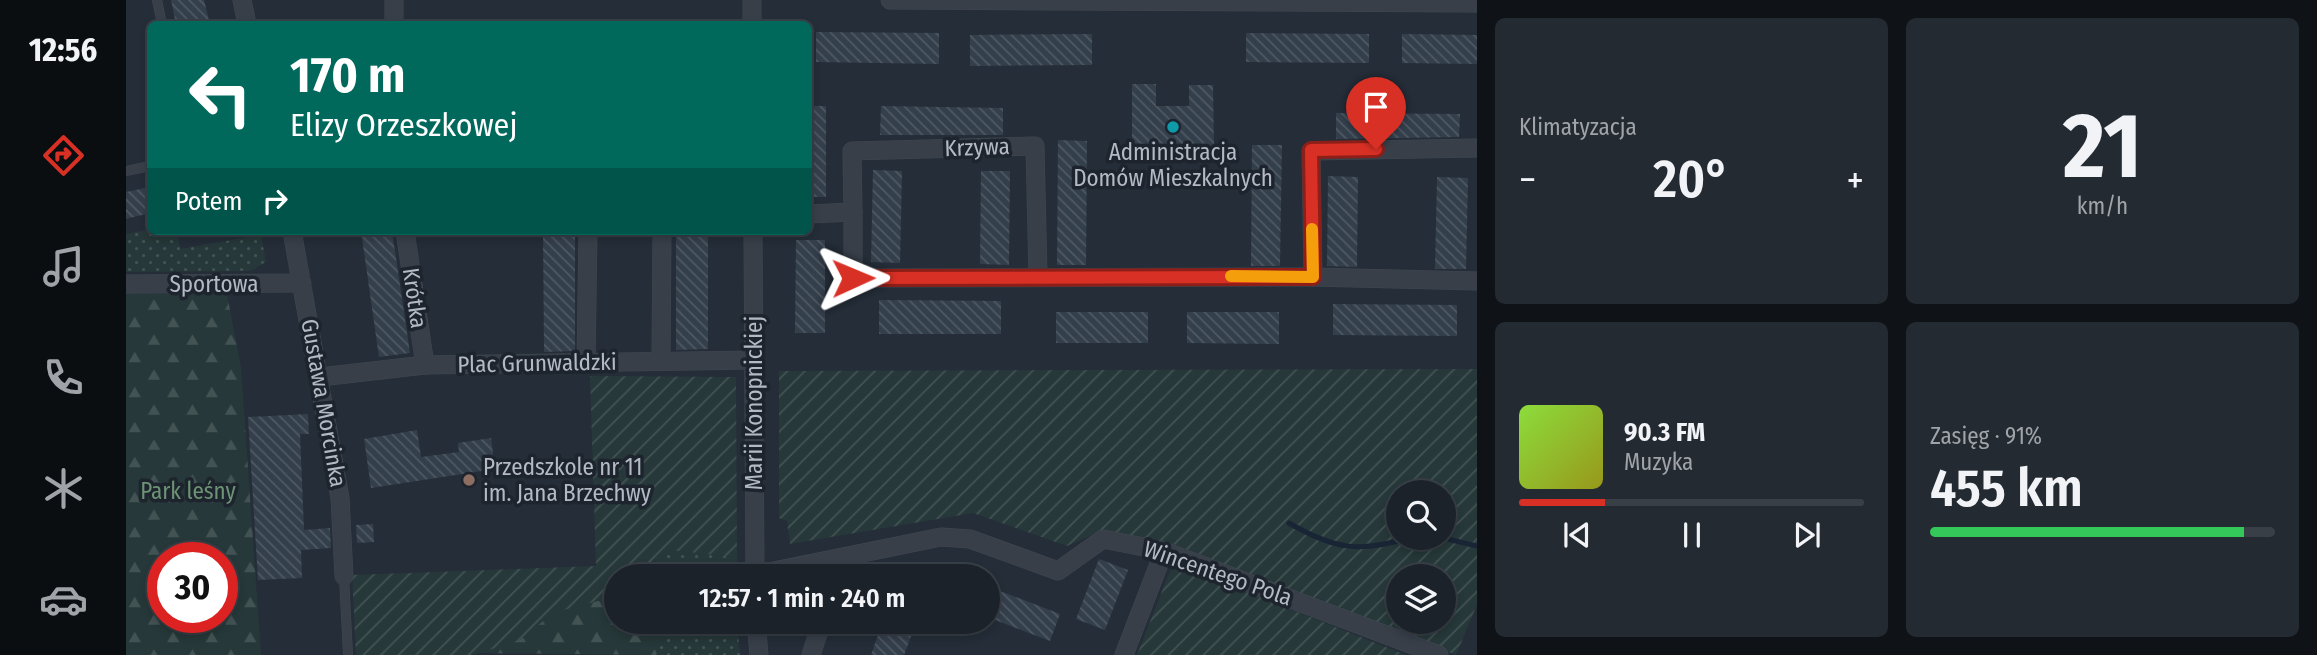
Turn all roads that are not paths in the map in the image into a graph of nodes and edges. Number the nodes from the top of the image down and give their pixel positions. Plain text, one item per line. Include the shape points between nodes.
1 (157, 0) edge
2 (242, 0) edge
3 (394, 0) edge
4 (752, 0) edge
5 (890, 0) edge
6 (1158, 0) edge
7 (987, 1) edge
8 (1477, 3) edge
9 (161, 21) edge
10 (246, 21) edge
11 (394, 21) edge
12 (752, 21) edge
13 (1477, 148) edge
14 (147, 167) edge
15 (126, 172) edge
16 (853, 212) junction
17 (812, 214) edge
18 (293, 235) edge
19 (406, 235) edge
20 (588, 235) edge
21 (662, 235) edge
22 (753, 235) edge
23 (1038, 276) junction
24 (1313, 277) junction
25 (1477, 281) edge
26 (302, 283) junction
27 (126, 284) edge
28 (661, 360) junction
29 (754, 360) junction
30 (586, 363) junction
31 (425, 365) junction
32 (320, 377) junction
33 (1164, 551) junction
34 (844, 556) junction
35 (755, 564) edge
36 (807, 564) edge
37 (842, 564) edge
38 (344, 576) joint
39 (757, 634) edge
40 (818, 634) edge
41 (348, 655) edge
42 (759, 655) edge
43 (811, 655) edge
44 (1124, 655) edge
45 (1439, 655) edge

1 - 9 lane
2 - 10 street
3 - 11 street
4 - 12 street
5 - 7 street
6 - 7 street
6 - 8 street
13 - 24 street via 1311,150
14 - 15 lane
16 - 17 street
16 - 23 street via 853,278
16 - 23 street, Krzywa via 852,150 1035,146
18 - 26 street, Gustawa Morcinka
19 - 31 street, Krótka
20 - 30 street
21 - 28 street
22 - 29 street, Marii Konopnickiej
23 - 24 street
24 - 25 street
26 - 27 street, Sportowa
26 - 32 street, Gustawa Morcinka
28 - 29 street, Plac Grunwaldzki
28 - 30 street, Plac Grunwaldzki
29 - 35 street, Marii Konopnickiej
30 - 31 street, Plac Grunwaldzki
31 - 32 street, Plac Grunwaldzki
32 - 38 street, Gustawa Morcinka via 340,498
33 - 34 street, Wincentego Pola via 1103,539 1058,571 970,539 941,537
33 - 44 street
33 - 45 street, Wincentego Pola
34 - 36 street, Wincentego Pola
34 - 37 street
38 - 41 lane
39 - 42 street
40 - 43 street

